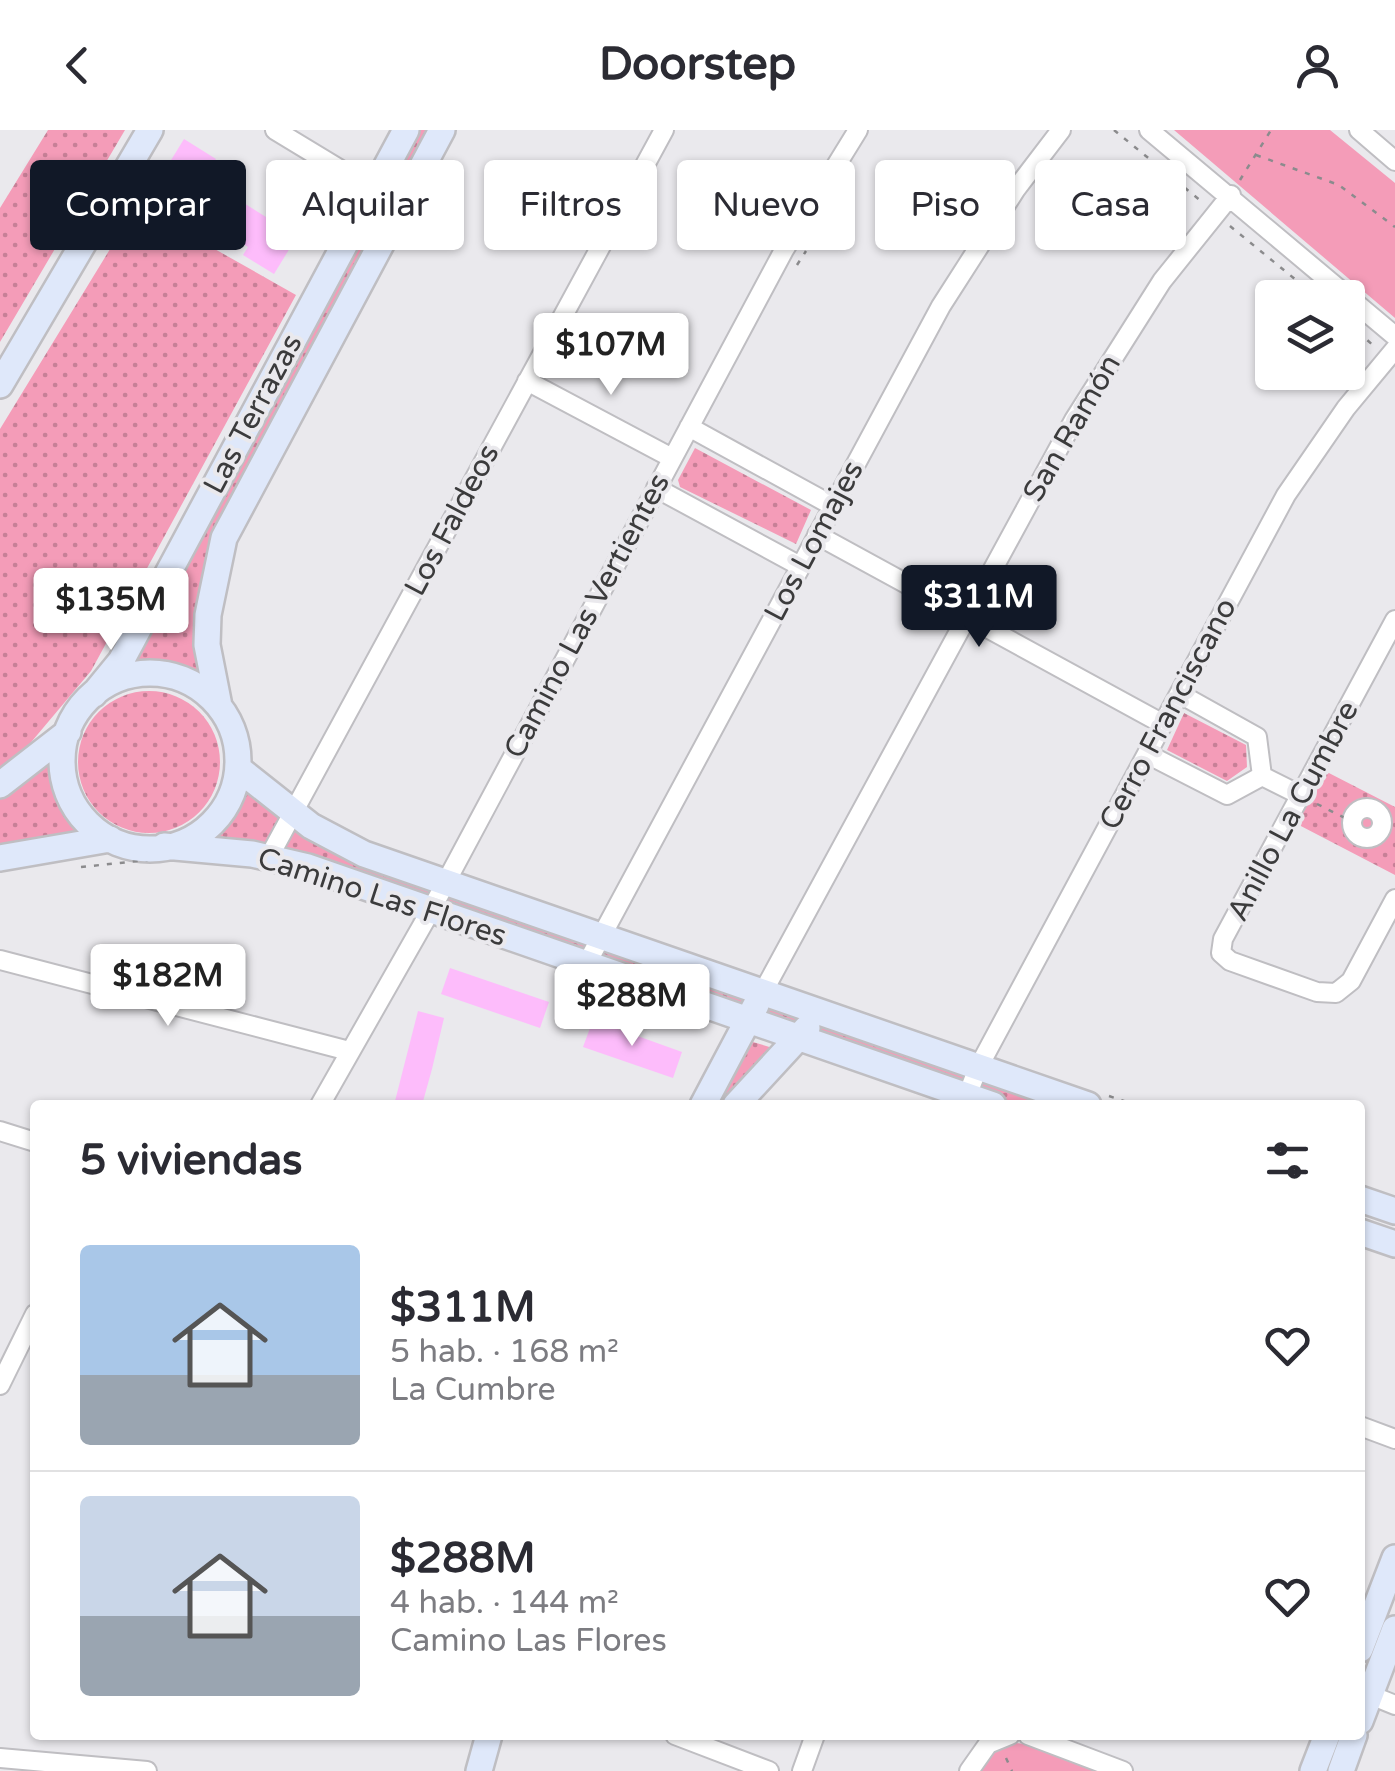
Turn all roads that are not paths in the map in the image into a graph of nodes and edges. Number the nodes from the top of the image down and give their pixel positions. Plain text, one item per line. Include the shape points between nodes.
1 (150, 130) edge
2 (276, 130) edge
3 (406, 130) edge
4 (442, 130) edge
5 (664, 130) edge
6 (858, 130) edge
7 (1061, 130) edge
8 (1148, 130) edge
9 (1359, 130) edge
10 (325, 160) edge
11 (390, 160) edge
12 (426, 160) edge
13 (1395, 161) edge
14 (1230, 194) junction
15 (342, 250) edge
16 (379, 250) edge
17 (1395, 336) edge
18 (1391, 353) edge
19 (527, 381) junction
20 (0, 385) edge
21 (251, 419) junction
22 (689, 427) junction
23 (279, 434) junction
24 (672, 458) junction
25 (656, 488) junction
26 (833, 506) junction
27 (817, 535) junction
28 (800, 566) junction
29 (967, 617) junction
30 (1395, 620) edge
31 (94, 694) junction
32 (1180, 694) junction
33 (220, 706) junction
34 (1163, 724) junction
35 (68, 732) junction
36 (1147, 754) junction
37 (239, 768) junction
38 (1262, 776) junction
39 (0, 785) edge
40 (1302, 796) junction
41 (294, 813) junction
42 (1351, 821) road end
43 (1387, 837) edge
44 (110, 840) junction
45 (158, 853) junction
46 (269, 857) junction
47 (0, 858) edge
48 (444, 882) junction
49 (1395, 900) edge
50 (431, 910) junction
51 (600, 937) junction
52 (0, 960) edge
53 (587, 964) junction
54 (763, 992) junction
55 (820, 1012) junction
56 (748, 1020) junction
57 (800, 1038) junction
58 (349, 1051) junction
59 (978, 1068) junction
60 (968, 1096) junction
61 (323, 1100) edge
62 (706, 1100) edge
63 (741, 1100) edge
64 (979, 1100) edge
65 (1059, 1100) edge
66 (0, 1131) edge
67 (30, 1140) edge
68 (1365, 1201) edge
69 (1395, 1211) edge
70 (1365, 1234) edge
71 (1395, 1244) edge
72 (30, 1324) edge
73 (0, 1385) edge
74 (1365, 1428) edge
75 (1395, 1438) edge
76 (1395, 1558) edge
77 (1395, 1630) edge
78 (1365, 1636) edge
79 (1365, 1693) edge
80 (1395, 1705) edge
81 (488, 1740) edge
82 (689, 1740) edge
83 (814, 1740) edge
84 (998, 1740) edge
85 (1041, 1740) edge
86 (1325, 1740) edge
87 (1352, 1740) edge
88 (0, 1758) edge
89 (123, 1770) edge
90 (147, 1771) edge
91 (479, 1771) edge
92 (769, 1771) edge
93 (802, 1771) edge
94 (969, 1771) edge
95 (1122, 1771) edge
96 (1314, 1771) edge
97 (1341, 1771) edge

1 - 20 street
2 - 10 street
3 - 11 street, Las Terrazas
4 - 12 street, Las Terrazas
5 - 19 street, Los Faldeos
6 - 22 street, Camino Las Vertientes
7 - 26 street, Los Lomajes via 966,266
8 - 14 street
9 - 13 street
14 - 17 street
14 - 29 street, San Ramón via 1115,352
15 - 21 street, Las Terrazas
16 - 23 street, Las Terrazas
18 - 32 street, Cerro Franciscano via 1286,495
19 - 24 street
19 - 41 street, Los Faldeos
21 - 23 street
21 - 31 street, Las Terrazas via 120,661
22 - 24 street, Camino Las Vertientes
22 - 26 street
23 - 33 street, Las Terrazas via 224,538 215,569 207,645
24 - 25 street, Camino Las Vertientes
25 - 28 street
25 - 48 street, Camino Las Vertientes
26 - 27 street, Los Lomajes
27 - 28 street, Los Lomajes
27 - 29 street
28 - 51 street, Los Lomajes
29 - 34 street
29 - 54 street, San Ramón
30 - 40 street, Anillo La Cumbre
31 - 33 street via 130,676 157,674 196,686
31 - 35 street
32 - 34 street, Cerro Franciscano
32 - 38 street via 1257,737
33 - 37 street via 233,729
34 - 36 street, Cerro Franciscano
35 - 39 street
35 - 44 street via 61,766 65,788 82,819
36 - 38 street via 1227,795
36 - 59 street, Cerro Franciscano
37 - 41 street, Camino Las Flores
37 - 45 street via 222,815
38 - 40 street
40 - 49 street, Anillo La Cumbre via 1224,939 1223,956 1316,992 1336,993 1351,981
41 - 46 street, Los Faldeos
41 - 48 street, Camino Las Flores via 346,847
42 - 43 street via 1359,836
44 - 45 street
44 - 47 street
45 - 46 street, Camino Las Flores
46 - 50 street, Camino Las Flores
48 - 50 street, Camino Las Vertientes
48 - 51 street, Camino Las Flores
50 - 53 street, Camino Las Flores
50 - 58 street, Camino Las Vertientes
51 - 53 street, Los Lomajes
51 - 54 street, Camino Las Flores
52 - 58 street
53 - 56 street, Camino Las Flores
54 - 55 street, Camino Las Flores
54 - 56 street
55 - 57 street
55 - 59 street, Camino Las Flores
56 - 57 street, Camino Las Flores
56 - 62 street
57 - 60 street, Camino Las Flores
57 - 63 street
58 - 61 street, Camino Las Vertientes
59 - 60 street, Cerro Franciscano
59 - 65 street, Camino Las Flores
60 - 64 street, Camino Las Flores
66 - 67 street
68 - 69 street
70 - 71 street
72 - 73 street
74 - 75 street
76 - 78 street
77 - 79 street
79 - 80 street
81 - 91 street
82 - 92 street
83 - 93 street
84 - 94 street
85 - 95 street
86 - 96 street
87 - 97 street
88 - 89 street
89 - 90 street

